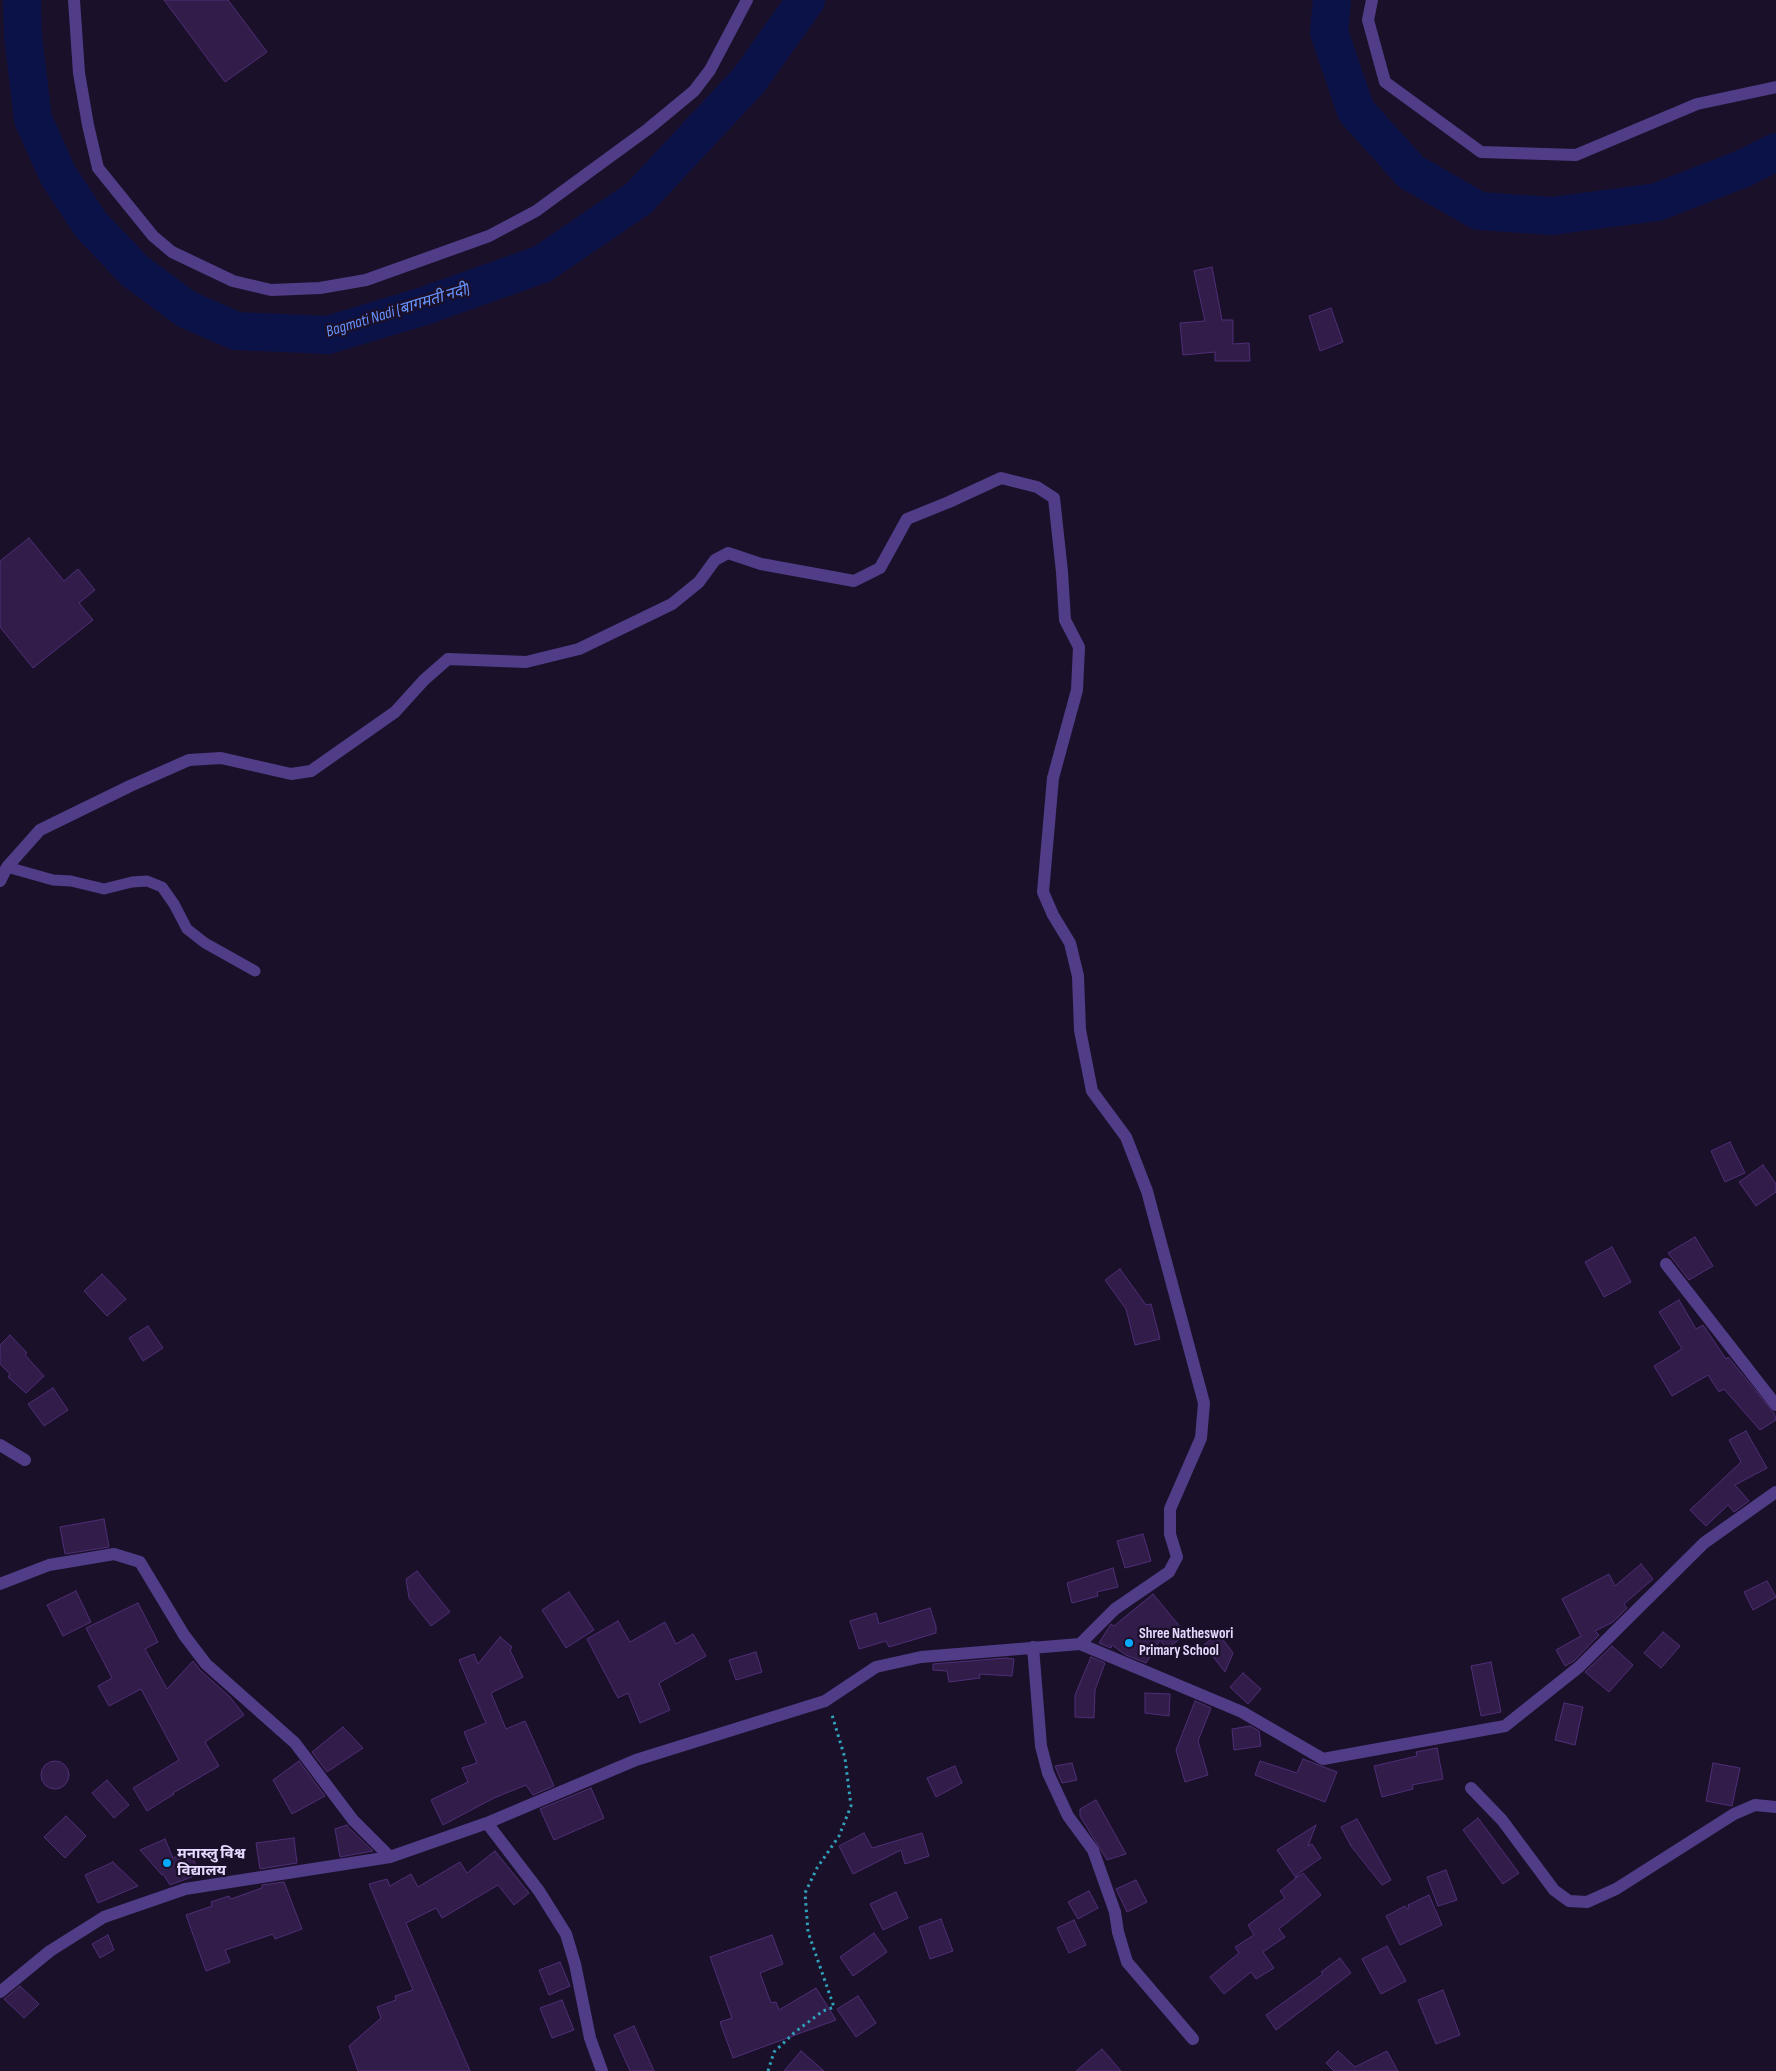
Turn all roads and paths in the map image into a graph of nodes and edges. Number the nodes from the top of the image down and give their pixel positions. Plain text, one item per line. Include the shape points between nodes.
1 (74, 0) edge
2 (747, 0) edge
3 (1372, 0) edge
4 (1776, 87) edge
5 (6, 867) junction
6 (0, 881) edge
7 (255, 972) dead end
8 (1666, 1264) dead end
9 (1776, 1405) edge
10 (0, 1445) edge
11 (25, 1460) dead end
12 (1776, 1492) edge
13 (0, 1584) edge
14 (1080, 1644) junction
15 (1033, 1648) junction
16 (827, 1700) junction
17 (1471, 1788) dead end
18 (1776, 1807) edge
19 (487, 1822) junction
20 (390, 1857) junction
21 (0, 1992) edge
22 (1193, 2039) dead end
23 (602, 2071) edge
24 (768, 2071) edge

1 - 2 street via 79,73 98,168 153,236 172,252 233,281 270,290 320,288 366,280 490,236 536,211 694,91 710,70
3 - 4 street via 1368,20 1384,82 1481,152 1576,155 1697,104
5 - 6 street
5 - 7 lane via 104,889 147,881 162,887 187,929
5 - 14 street via 40,830 189,760 221,758 291,774 311,771 395,712 448,659 526,662 579,649 672,604 699,582 715,560 728,552 762,564 854,581 880,568 907,519 1001,478 1037,487 1054,498 1065,620 1079,647 1077,690 1054,778 1043,892 1070,943 1078,976 1080,1030 1092,1091 1126,1137 1148,1191 1204,1403 1201,1438 1170,1509 1170,1534 1176,1557 1173,1565 1169,1572 1115,1609
8 - 9 street
10 - 11 street
12 - 14 street via 1704,1543 1579,1667 1505,1726 1323,1759 1242,1712
13 - 20 street via 49,1565 114,1554 140,1562 184,1635 206,1664 294,1743 354,1820
14 - 15 street
15 - 16 street via 921,1656 876,1667
15 - 22 street via 1042,1746 1048,1773 1068,1816 1093,1850 1115,1912 1127,1962
16 - 19 street via 636,1760
16 - 24 path via 845,1758 852,1806 839,1836 817,1868 805,1893 808,1932 834,2007 794,2032 774,2052
17 - 18 street via 1502,1820 1554,1890 1569,1901 1587,1902 1616,1889 1734,1814 1755,1805
19 - 20 street
19 - 23 street via 539,1891 566,1934 590,2038
20 - 21 street via 185,1888 104,1916 50,1951

